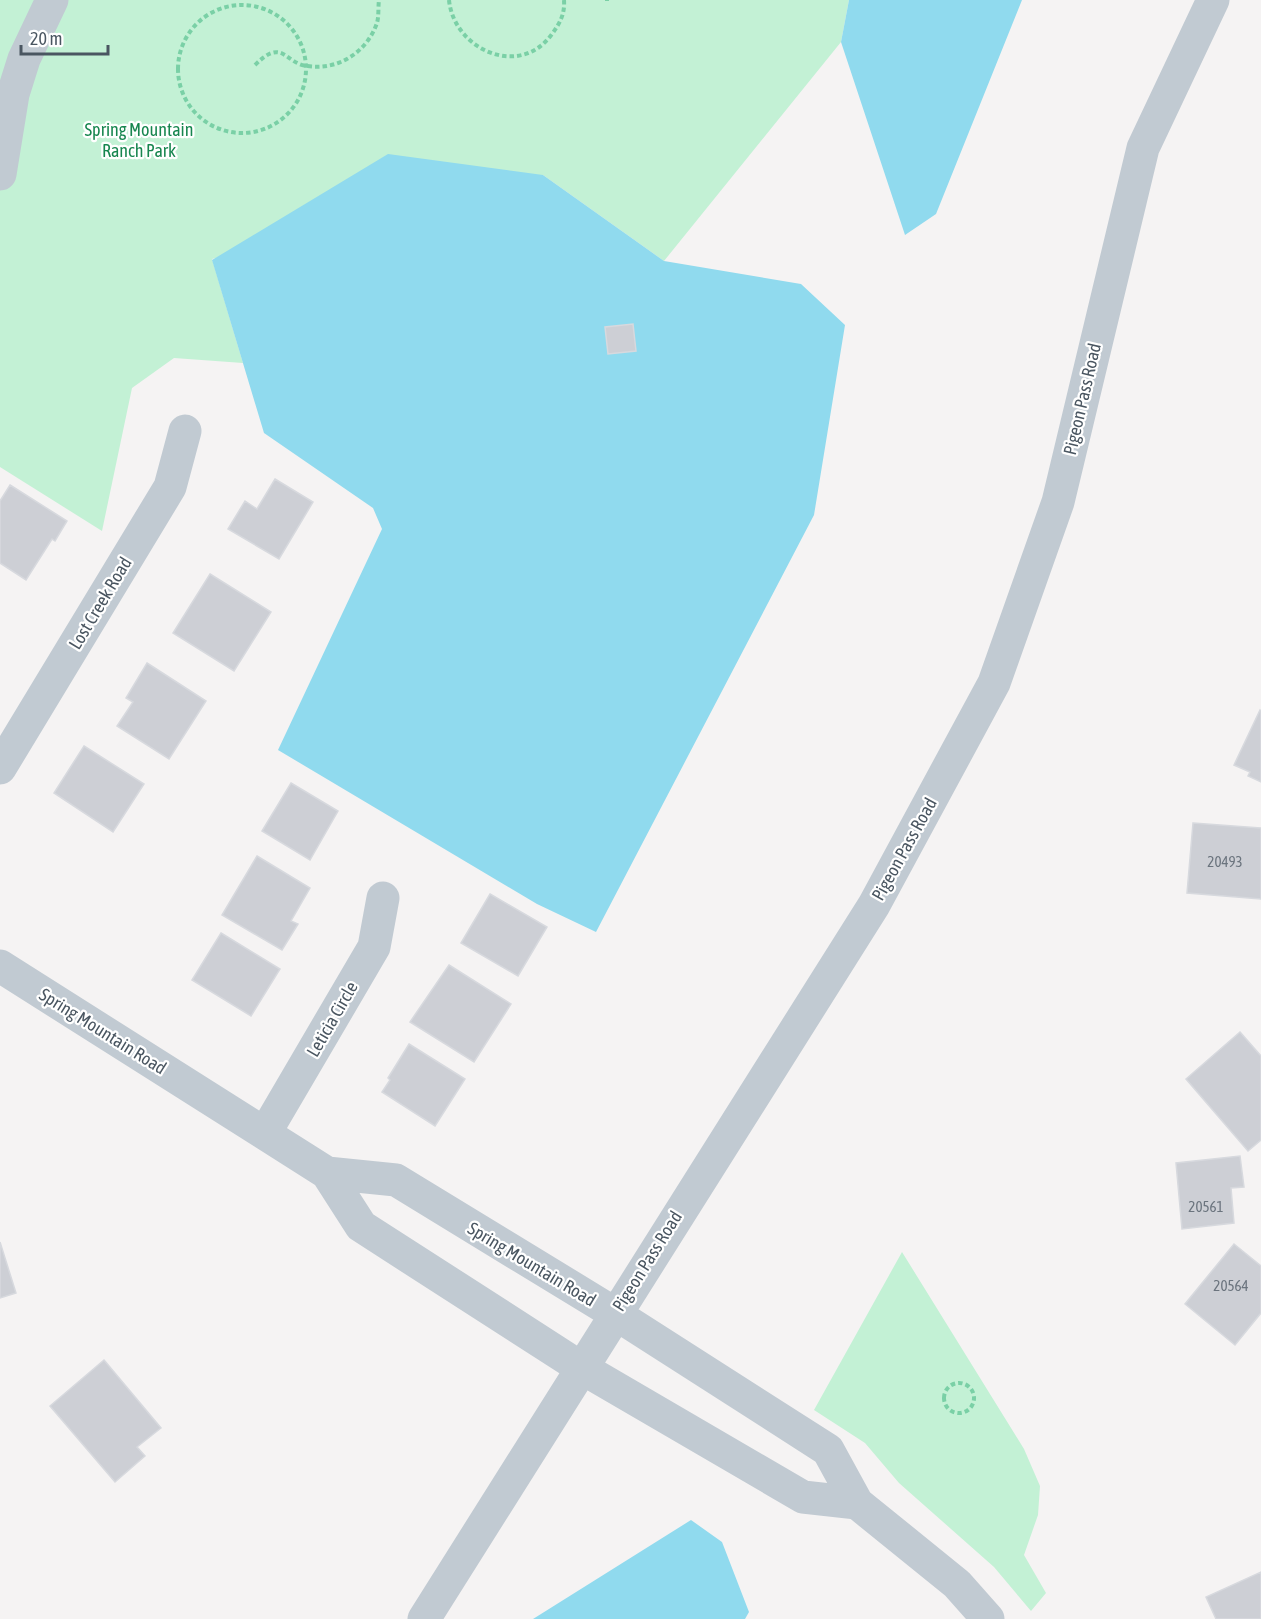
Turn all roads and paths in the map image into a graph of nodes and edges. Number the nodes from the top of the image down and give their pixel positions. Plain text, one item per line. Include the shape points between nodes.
1 (52, 0) edge
2 (379, 0) edge
3 (448, 0) edge
4 (564, 0) edge
5 (1213, 0) edge
6 (247, 3) edge
7 (255, 65) dead end
8 (306, 66) junction
9 (0, 174) edge
10 (185, 431) dead end
11 (0, 768) edge
12 (383, 898) dead end
13 (0, 966) edge
14 (265, 1133) junction
15 (327, 1173) junction
16 (614, 1314) junction
17 (580, 1367) junction
18 (945, 1400) joint
19 (856, 1503) junction
20 (424, 1619) edge
21 (988, 1619) edge

1 - 9 street via 24,59 13,94
2 - 8 path via 378,21 362,48 336,64
3 - 4 path via 450,14 467,39 498,58 524,55 546,42 563,17
5 - 16 street, Pigeon Pass Road via 1143,148 1058,502 994,683 874,904
6 - 8 path via 281,19 294,32
6 - 8 path via 212,13 186,38 178,74 190,107 218,129 236,134 271,126 297,102
7 - 8 path via 271,53 284,53
10 - 11 street, Lost Creek Road via 170,487
12 - 14 street, Leticia Circle via 374,947
13 - 14 street, Spring Mountain Road
14 - 15 street, Spring Mountain Road
15 - 16 street, Spring Mountain Road via 396,1180
15 - 17 street, Spring Mountain Road via 361,1226
16 - 17 street, Pigeon Pass Road
16 - 19 street, Spring Mountain Road via 828,1450
17 - 19 street, Spring Mountain Road via 803,1497
17 - 20 street, Pigeon Pass Road
18 - 18 path via 953,1412 963,1413 973,1403 973,1394 968,1387 955,1384 947,1390
19 - 21 street, Spring Mountain Road via 957,1584

